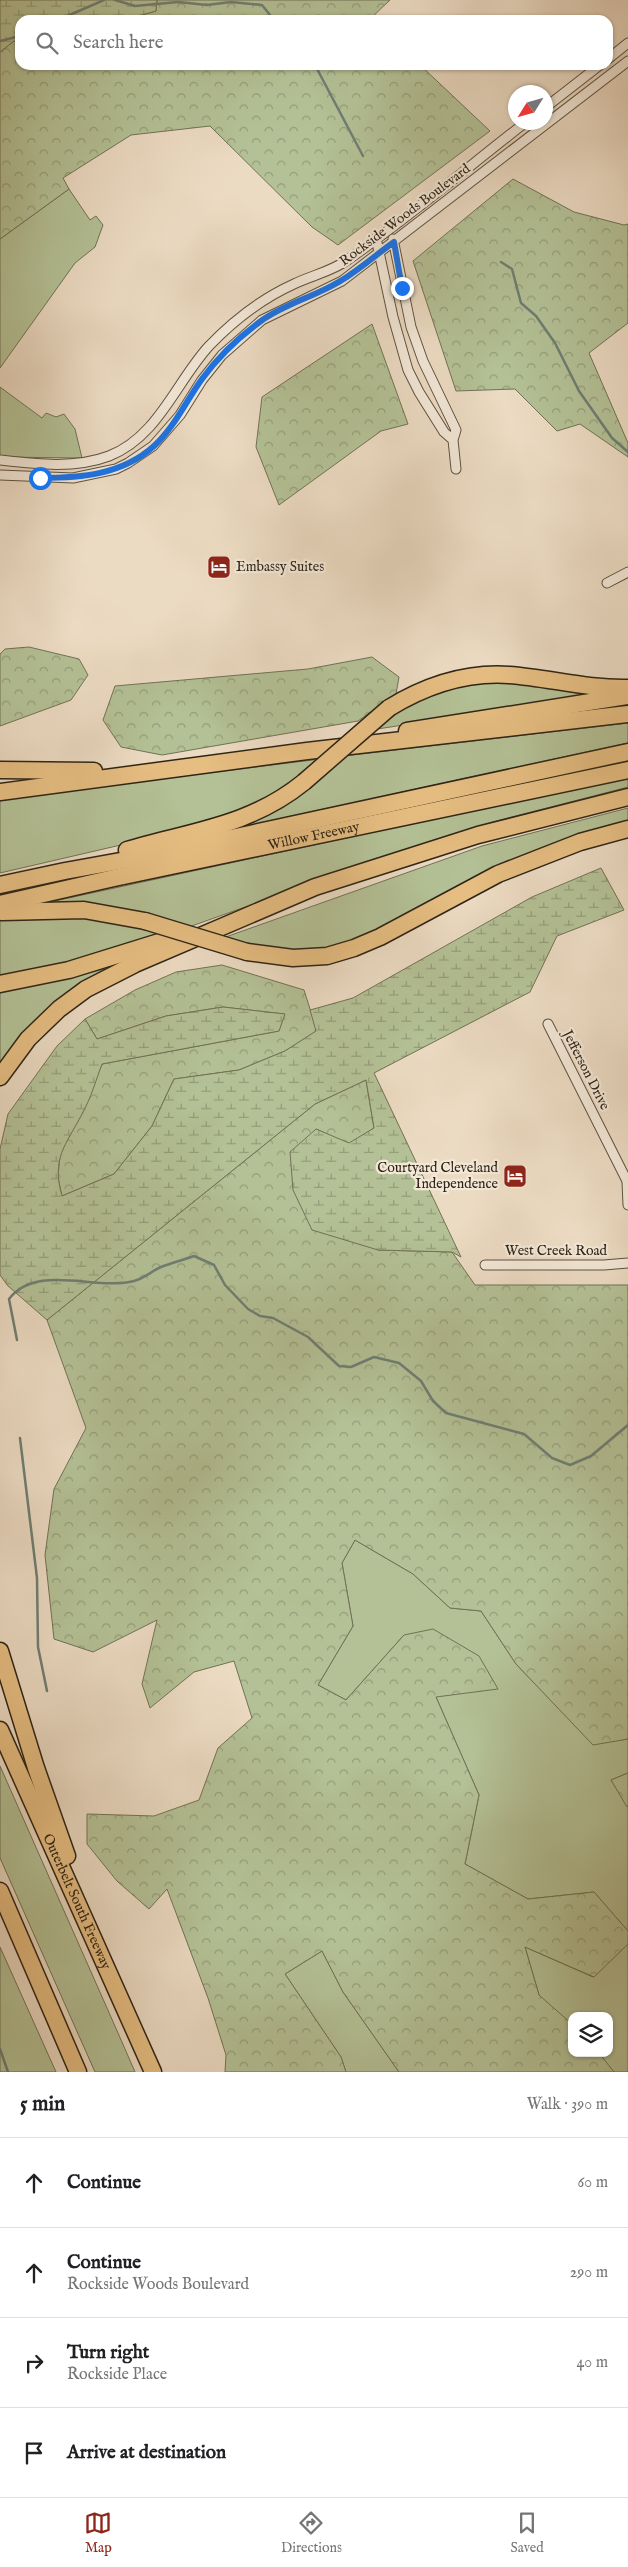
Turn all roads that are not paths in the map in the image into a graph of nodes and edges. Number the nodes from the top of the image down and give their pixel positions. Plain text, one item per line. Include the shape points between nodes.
1 (628, 43) edge
2 (613, 54) edge
3 (628, 61) edge
4 (594, 70) edge
5 (553, 102) edge
6 (516, 130) edge
7 (389, 229) junction
8 (376, 238) junction
9 (394, 242) junction
10 (380, 252) junction
11 (433, 383) junction
12 (419, 392) junction
13 (453, 440) junction
14 (0, 460) edge
15 (50, 464) junction
16 (456, 469) dead end
17 (0, 475) edge
18 (50, 478) junction
19 (628, 572) edge
20 (607, 583) dead end
21 (628, 688) edge
22 (628, 696) edge
23 (628, 714) edge
24 (307, 751) junction
25 (628, 752) edge
26 (0, 770) edge
27 (628, 770) edge
28 (144, 771) junction
29 (0, 792) edge
30 (628, 797) edge
31 (628, 829) edge
32 (65, 871) junction
33 (0, 885) edge
34 (0, 904) edge
35 (269, 908) junction
36 (0, 912) edge
37 (0, 984) edge
38 (548, 1024) dead end
39 (0, 1078) edge
40 (628, 1182) edge
41 (628, 1205) edge
42 (628, 1263) edge
43 (484, 1265) dead end
44 (0, 1642) edge
45 (0, 1651) edge
46 (8, 1678) junction
47 (0, 1730) edge
48 (0, 1891) edge
49 (0, 1912) edge
50 (108, 1969) junction
51 (40, 1985) junction
52 (78, 2072) edge
53 (153, 2072) edge

1 - 2 street
3 - 9 street, Rockside Woods Boulevard
4 - 5 street
6 - 7 street, Rockside Woods Boulevard
7 - 8 street, Rockside Woods Boulevard
7 - 9 street
8 - 10 street
8 - 15 street, Rockside Woods Boulevard via 349,260 280,291 226,329 190,369 150,427 137,439 110,456
9 - 10 street, Rockside Woods Boulevard
9 - 11 street via 411,327
10 - 12 street via 399,340
10 - 18 street, Rockside Woods Boulevard via 342,281 262,320 222,354 154,446 116,469 77,478
11 - 12 street
11 - 13 street via 456,430
12 - 13 street via 444,432
13 - 16 street
14 - 15 street
15 - 18 street
17 - 18 street, Rockside Woods Boulevard
19 - 20 street
21 - 32 highway, bridge via 492,675 446,682 388,708 280,801 239,821 130,849
22 - 24 highway via 344,741
23 - 24 highway
24 - 28 highway
25 - 32 highway, Willow Freeway
26 - 28 highway
27 - 34 highway, Willow Freeway
28 - 29 highway
30 - 35 highway via 478,834 315,887
31 - 36 highway, bridge via 580,842 498,874 380,938 327,956 293,958 247,952 145,921 84,910
32 - 33 highway, Willow Freeway
35 - 37 highway via 107,960
35 - 39 highway via 135,964 86,989 28,1039
38 - 40 street, Jefferson Drive
40 - 41 street, Jefferson Drive
42 - 43 street, West Creek Road via 604,1266
44 - 46 highway
45 - 46 highway
46 - 50 highway via 36,1768
47 - 50 highway, Outerbelt South Freeway
48 - 51 highway
49 - 51 highway
50 - 53 highway, Outerbelt South Freeway
51 - 52 highway

